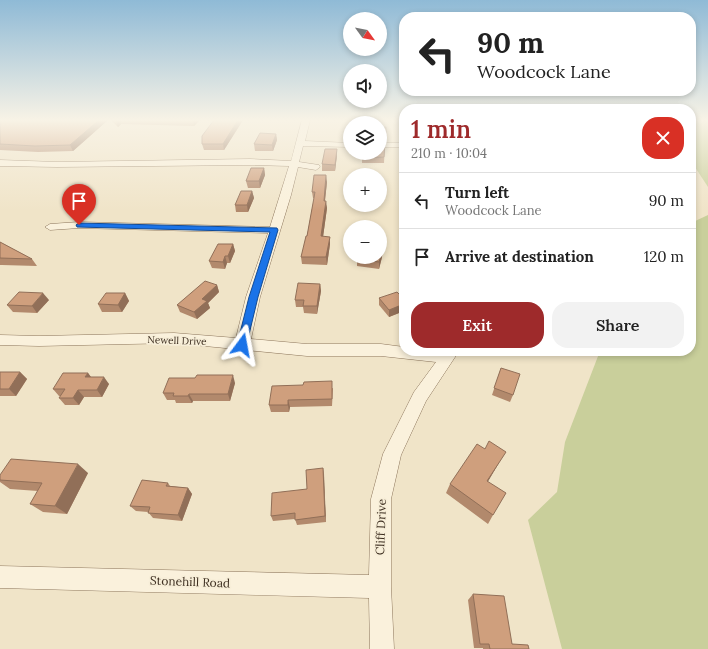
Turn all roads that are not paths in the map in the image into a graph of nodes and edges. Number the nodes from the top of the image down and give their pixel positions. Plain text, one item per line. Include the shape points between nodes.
1 (298, 150) edge
2 (0, 163) edge
3 (294, 163) junction
4 (316, 167) dead end
5 (50, 227) dead end
6 (275, 230) junction
7 (0, 340) edge
8 (242, 345) junction
9 (399, 351) edge
10 (449, 356) edge
11 (0, 577) edge
12 (380, 587) junction
13 (382, 649) edge

1 - 3 street
2 - 3 street
3 - 4 street
3 - 6 street
5 - 6 street via 79,225
6 - 8 street via 253,297
7 - 8 street, Newell Drive via 174,338
8 - 9 street, Newell Drive via 307,350
10 - 12 street, Cliff Drive via 420,398 392,454 381,500
11 - 12 street, Stonehill Road
12 - 13 street, Cliff Drive

